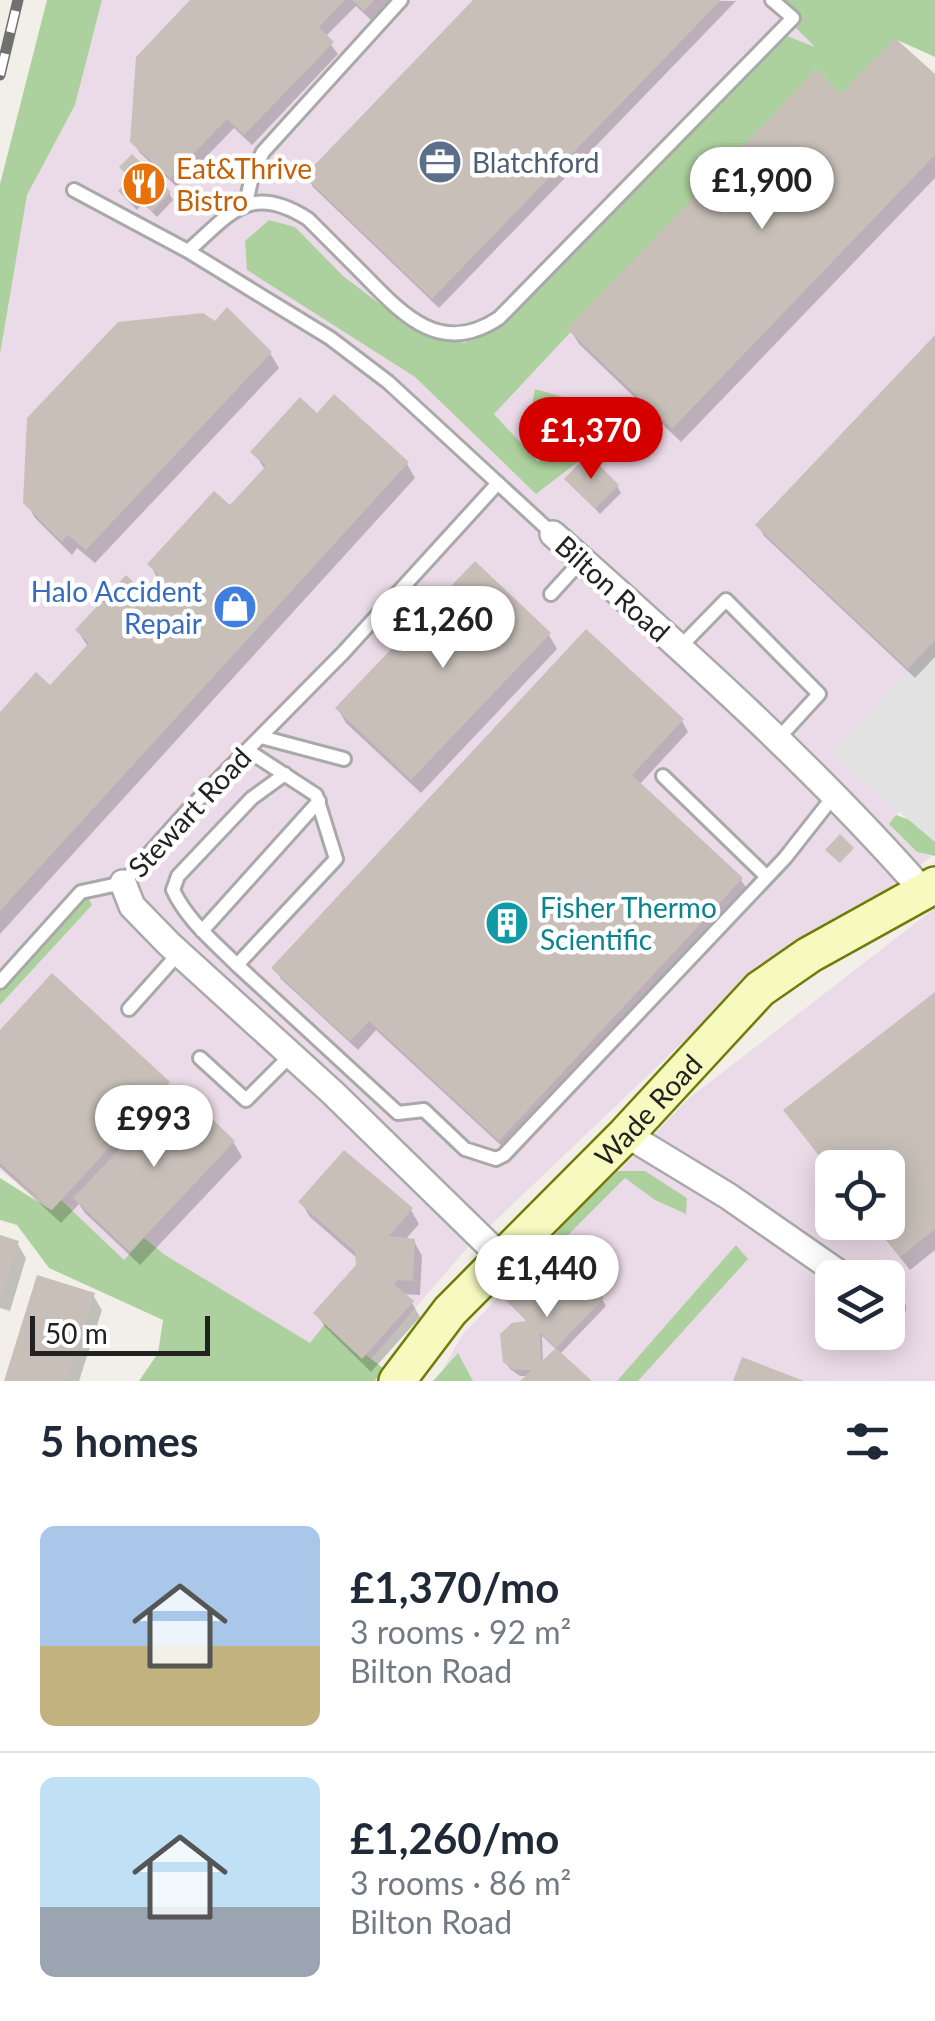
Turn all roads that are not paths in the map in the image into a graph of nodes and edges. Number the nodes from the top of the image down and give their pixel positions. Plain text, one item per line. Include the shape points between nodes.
1 (401, 0) edge
2 (772, 0) edge
3 (74, 190) dead end
4 (246, 203) junction
5 (188, 251) junction
6 (498, 482) junction
7 (554, 534) joint
8 (582, 560) junction
9 (551, 594) dead end
10 (679, 648) junction
11 (260, 737) junction
12 (776, 741) junction
13 (247, 750) junction
14 (344, 759) dead end
15 (285, 774) junction
16 (664, 776) dead end
17 (833, 798) junction
18 (319, 801) junction
19 (767, 877) junction
20 (123, 883) junction
21 (929, 888) edge
22 (202, 930) junction
23 (179, 953) junction
24 (238, 965) junction
25 (0, 982) edge
26 (129, 1009) dead end
27 (291, 1054) junction
28 (200, 1058) dead end
29 (626, 1134) junction
30 (502, 1257) junction
31 (820, 1260) edge
32 (397, 1381) edge

1 - 4 lane via 263,152
2 - 4 lane via 793,18 482,329 435,331 404,316 308,219 290,208
3 - 5 lane, Bilton Road
4 - 5 lane
5 - 6 lane, Bilton Road via 330,338
6 - 7 lane, Bilton Road
6 - 11 lane, Stewart Road
7 - 8 street, Bilton Road
8 - 9 lane
8 - 10 street, Bilton Road
10 - 12 street, Bilton Road
10 - 12 lane via 726,600 819,694
11 - 13 lane, Stewart Road
11 - 14 lane
12 - 17 street, Bilton Road
13 - 15 lane
13 - 20 lane, Stewart Road
15 - 18 lane
15 - 22 lane via 252,798 178,876 179,903
16 - 19 lane
17 - 19 lane
17 - 21 street, Bilton Road
18 - 22 lane
18 - 24 lane via 335,853 332,867
19 - 24 lane via 496,1159 465,1149 424,1110 398,1113
20 - 23 street, Stewart Road via 132,906
20 - 25 lane via 81,892
21 - 29 street, Wade Road via 760,988
22 - 24 lane
23 - 26 lane
23 - 27 street, Stewart Road
27 - 28 lane via 246,1100
27 - 30 street, Stewart Road
29 - 30 street, Wade Road
29 - 31 street
30 - 32 street, Wade Road

